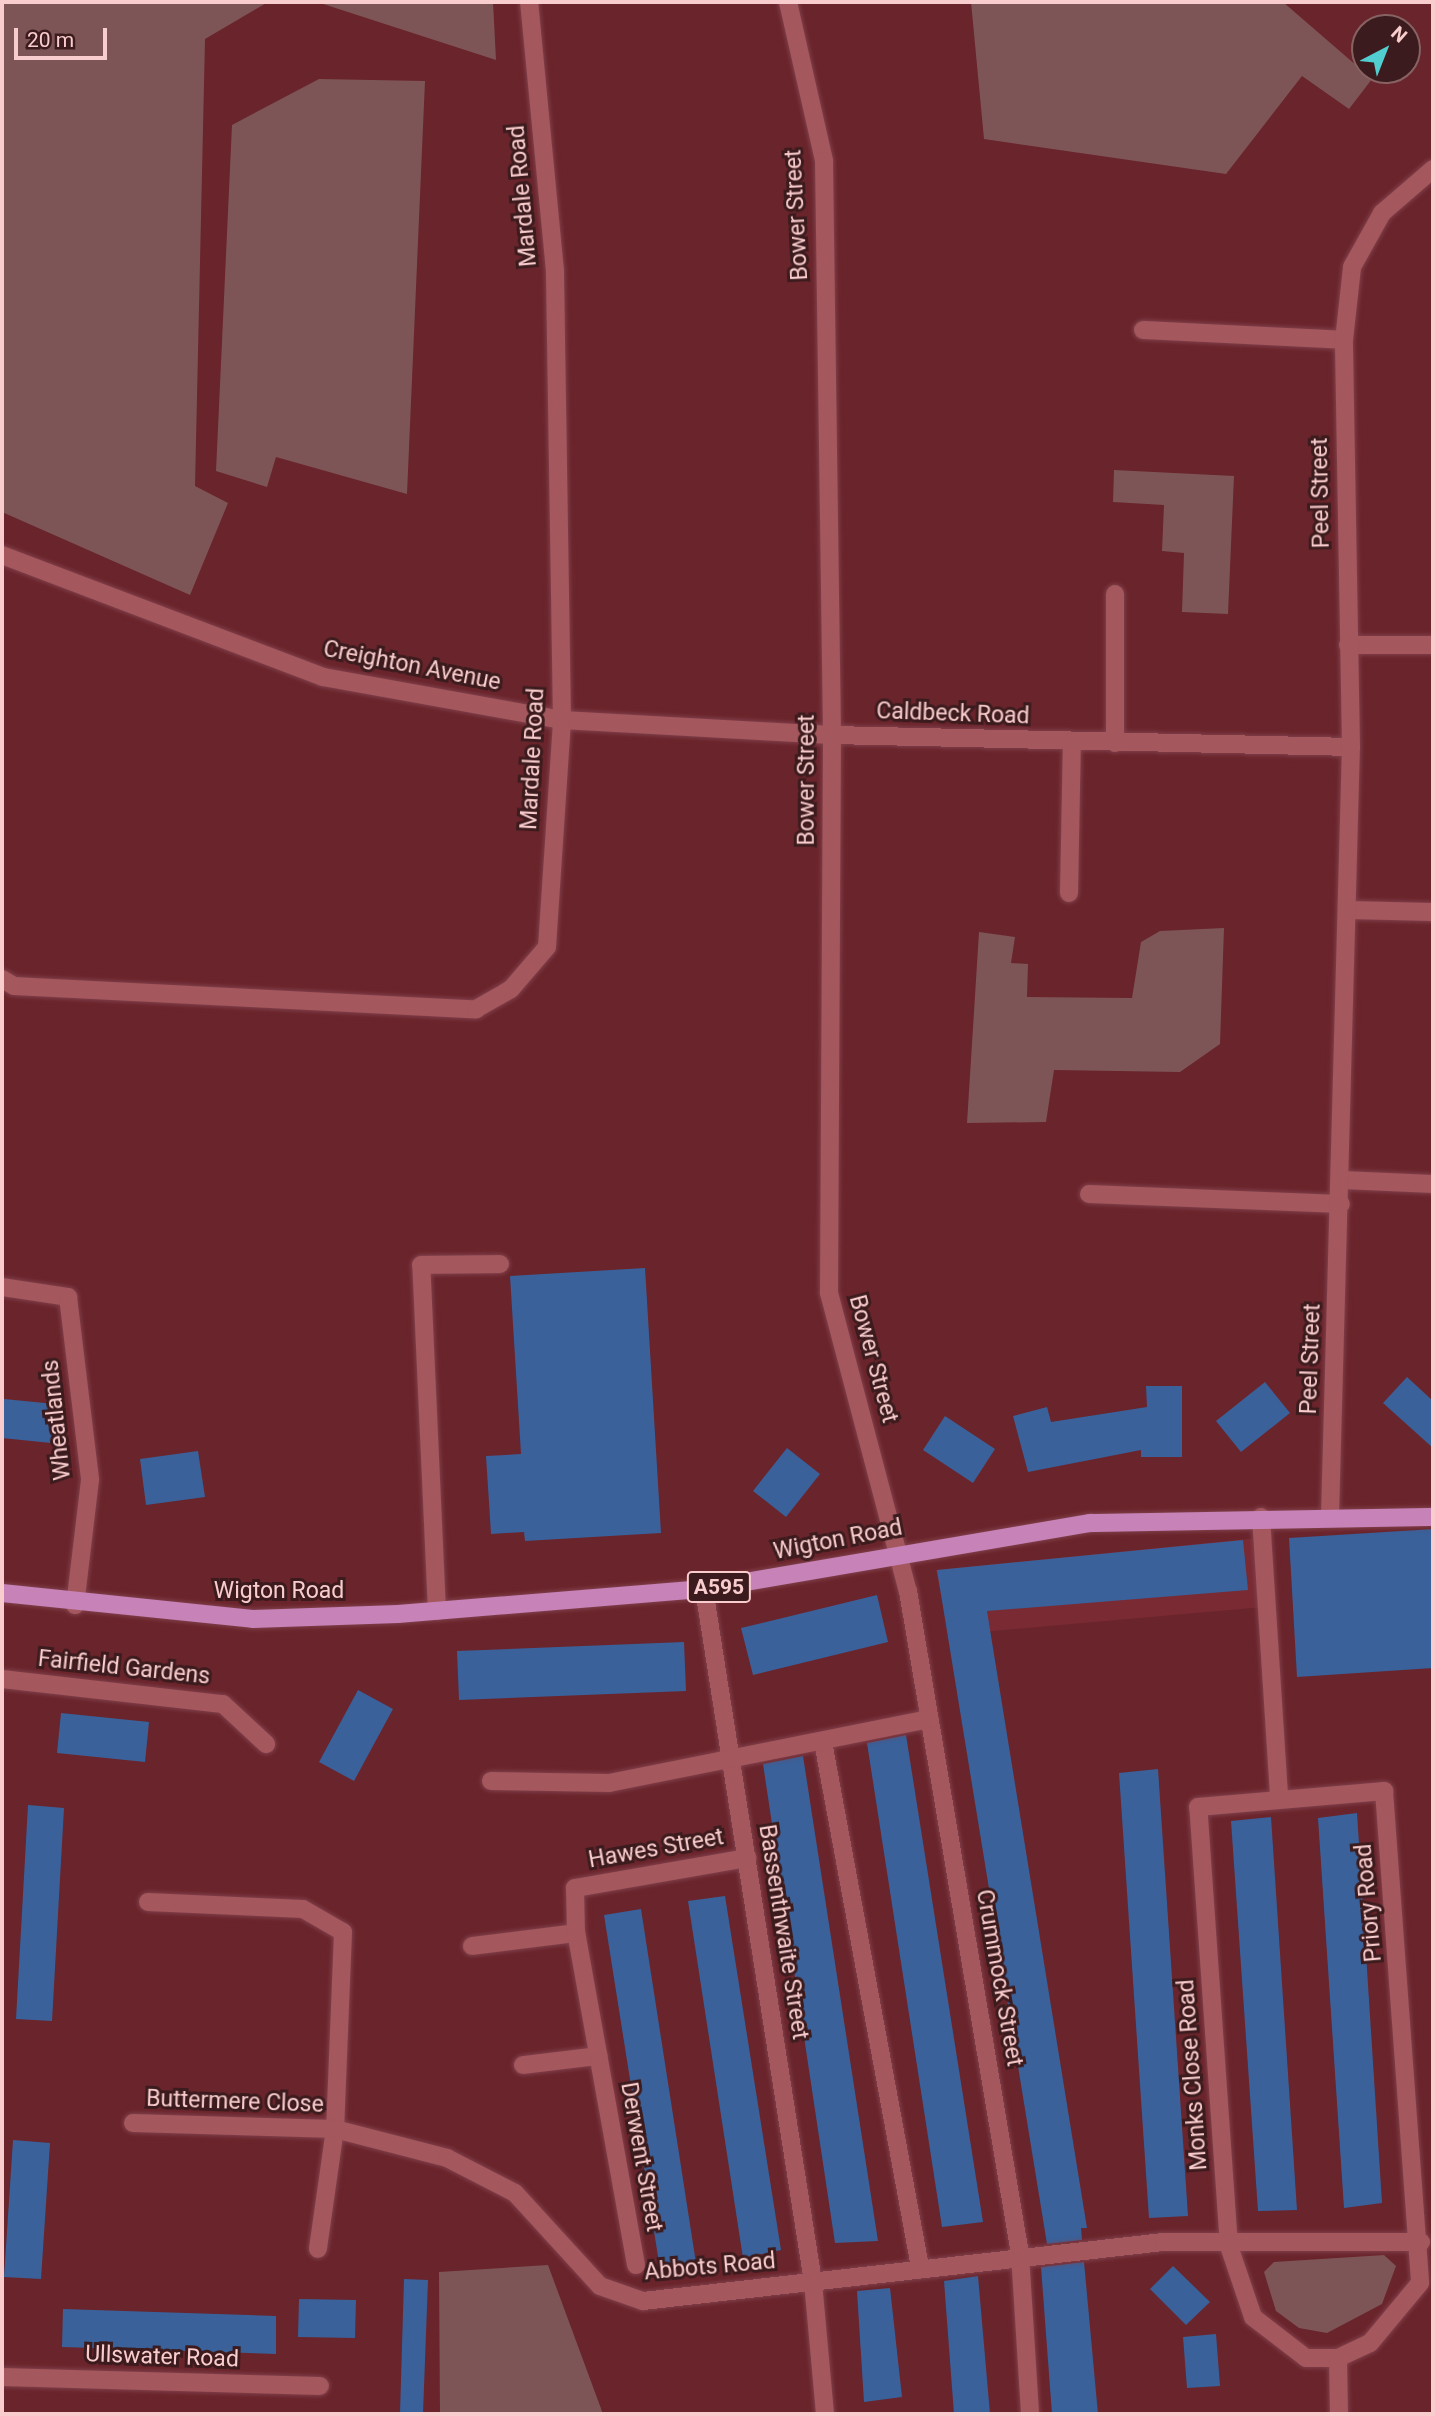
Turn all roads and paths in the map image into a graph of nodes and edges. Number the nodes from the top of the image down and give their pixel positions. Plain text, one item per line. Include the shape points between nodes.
1 (529, 2) edge
2 (788, 2) edge
3 (1433, 169) edge
4 (1143, 330) dead end
5 (1344, 340) junction
6 (2, 555) edge
7 (1115, 594) dead end
8 (1348, 645) junction
9 (1433, 645) edge
10 (562, 720) junction
11 (832, 735) junction
12 (1072, 742) junction
13 (1115, 743) junction
14 (1350, 747) junction
15 (1069, 893) dead end
16 (1348, 910) junction
17 (1433, 912) edge
18 (2, 979) edge
19 (1343, 1180) junction
20 (1433, 1184) edge
21 (1089, 1194) dead end
22 (1341, 1204) junction
23 (500, 1264) dead end
24 (2, 1287) edge
25 (1330, 1516) junction
26 (1261, 1517) junction
27 (1433, 1517) edge
28 (901, 1553) junction
29 (704, 1589) junction
30 (2, 1593) edge
31 (75, 1605) junction
32 (437, 1611) junction
33 (2, 1679) edge
34 (930, 1719) junction
35 (823, 1742) junction
36 (266, 1744) dead end
37 (733, 1760) junction
38 (491, 1781) dead end
39 (1279, 1798) junction
40 (747, 1858) junction
41 (575, 1888) joint
42 (148, 1902) dead end
43 (576, 1933) junction
44 (472, 1947) dead end
45 (598, 2056) junction
46 (523, 2065) dead end
47 (133, 2123) dead end
48 (335, 2129) junction
49 (1421, 2242) junction
50 (1229, 2246) junction
51 (318, 2249) dead end
52 (1020, 2254) junction
53 (636, 2265) dead end
54 (920, 2267) junction
55 (813, 2282) junction
56 (1338, 2358) junction
57 (2, 2377) edge
58 (320, 2386) dead end
59 (825, 2414) edge
60 (1030, 2414) edge
61 (1339, 2414) edge

1 - 10 street, Mardale Road via 555,271
2 - 11 street, Bower Street via 824,161
3 - 5 street, Peel Street via 1382,213 1352,267
4 - 5 street
5 - 8 street, Peel Street
6 - 10 street, Creighton Avenue via 323,677
7 - 13 street
8 - 9 street
8 - 14 street, Peel Street
10 - 11 street, Creighton Avenue
10 - 18 street, Mardale Road via 547,947 511,989 476,1009 14,986
11 - 12 street, Caldbeck Road
11 - 28 street, Bower Street via 829,1293
12 - 13 street, Caldbeck Road
12 - 15 street
13 - 14 street, Caldbeck Road
14 - 16 street, Peel Street
16 - 17 street
16 - 19 street, Peel Street
19 - 20 street
19 - 22 street, Peel Street
21 - 22 street
22 - 25 street, Peel Street
23 - 32 street via 421,1265
24 - 31 street, Wheatlands via 68,1297 90,1480
25 - 26 main road, Wigton Road / A595
25 - 27 main road, Wigton Road / A595
26 - 28 main road, Wigton Road / A595 via 1090,1523
26 - 39 street
28 - 29 main road, Wigton Road / A595
28 - 34 street, Crummock Street
29 - 32 main road, Wigton Road / A595
29 - 37 street, Bassenthwaite Street
30 - 31 main road, Wigton Road / A595
31 - 32 main road, Wigton Road / A595 via 253,1619
33 - 36 street, Fairfield Gardens via 223,1704
34 - 35 street
34 - 52 street, Crummock Street
35 - 37 street
35 - 54 street
37 - 38 street via 609,1783
37 - 40 street, Bassenthwaite Street
39 - 49 street, Priory Road via 1384,1791
39 - 50 street, Monks Close Road via 1198,1807
40 - 41 street, Hawes Street
40 - 55 street, Bassenthwaite Street
41 - 43 street, Derwent Street
42 - 48 street via 303,1909 343,1932
43 - 44 street
43 - 45 street, Derwent Street
45 - 46 street, Derwent Street
45 - 53 street, Derwent Street
47 - 48 street, Buttermere Close
48 - 51 street
48 - 55 street, Abbots Road via 447,2158 515,2193 600,2286 643,2301
49 - 50 street, Abbots Road
49 - 56 street, Priory Road via 1420,2283 1400,2314 1370,2343
50 - 52 street, Abbots Road via 1163,2242
50 - 56 street, Monks Close Road via 1253,2317 1306,2358
52 - 54 street, Abbots Road
52 - 60 street, Crummock Street
54 - 55 street, Abbots Road
55 - 59 street, Bassenthwaite Street
56 - 61 street
57 - 58 street, Ullswater Road

